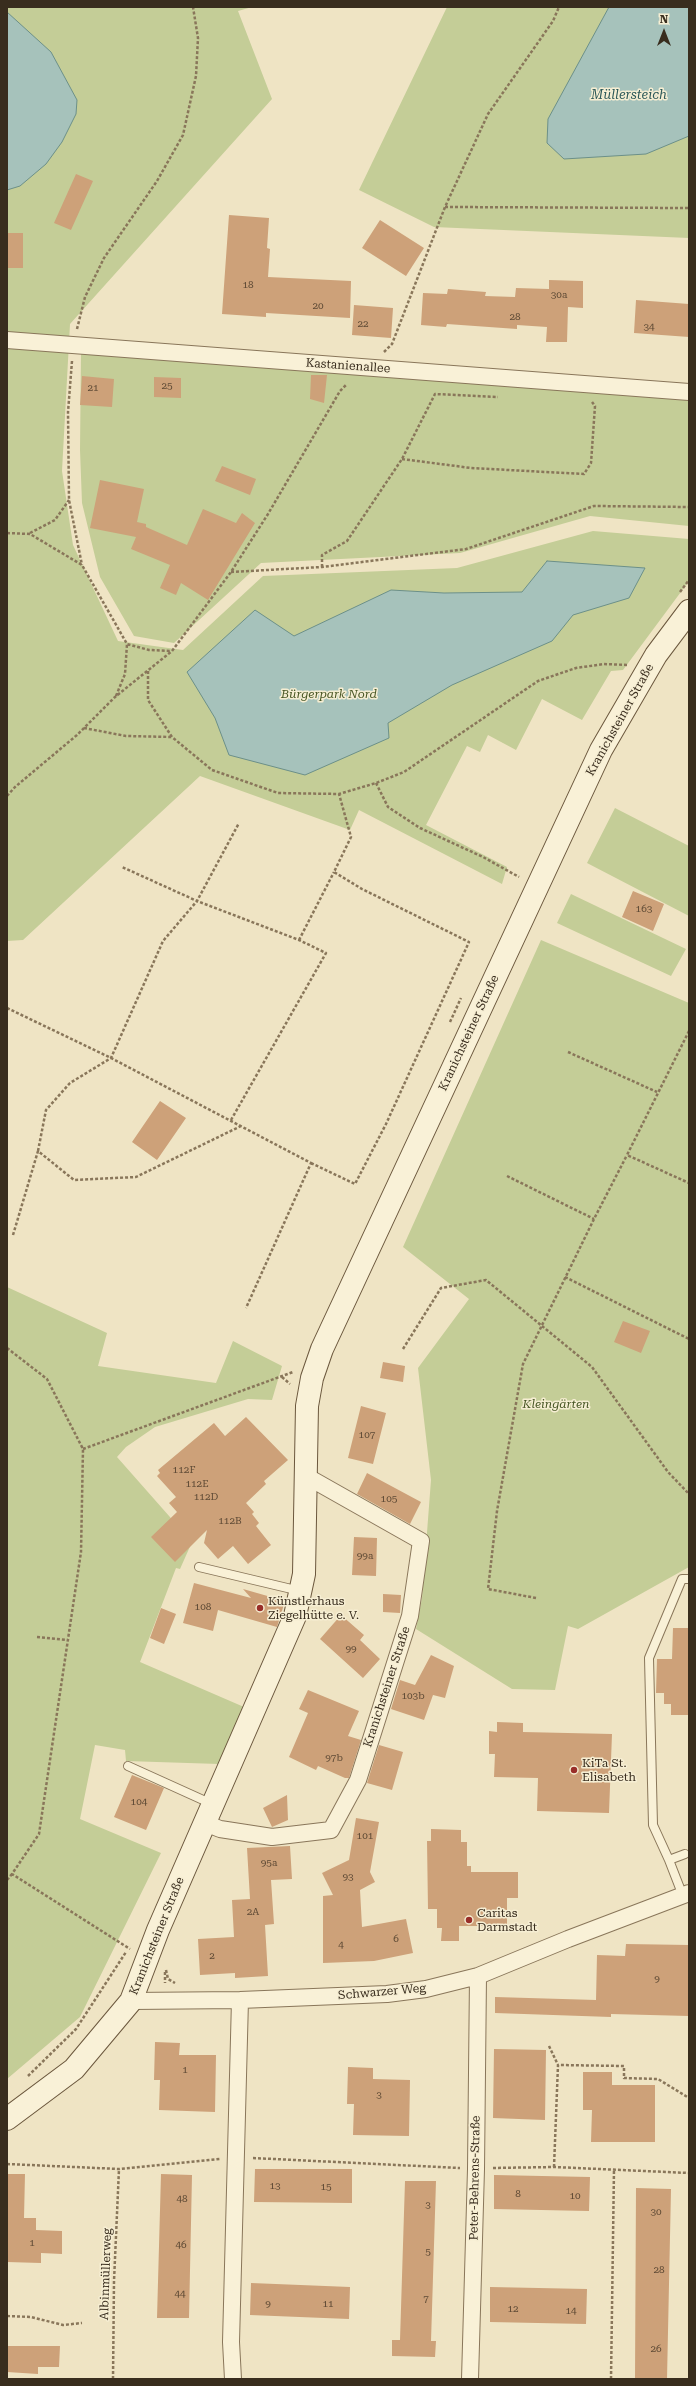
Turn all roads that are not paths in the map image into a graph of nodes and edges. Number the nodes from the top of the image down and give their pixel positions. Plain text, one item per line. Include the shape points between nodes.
1 (7, 340) edge
2 (689, 392) edge
3 (689, 611) edge
4 (306, 1476) junction
5 (199, 1567) dead end
6 (689, 1579) edge
7 (301, 1592) junction
8 (128, 1766) dead end
9 (209, 1814) junction
10 (685, 1854) dead end
11 (669, 1860) junction
12 (686, 1894) edge
13 (478, 1976) junction
14 (240, 2000) junction
15 (131, 2001) junction
16 (7, 2119) edge
17 (233, 2379) edge
18 (470, 2379) edge

1 - 2 street, Kastanienallee
3 - 4 main road, Kranichsteiner Straße via 656,655 601,750 322,1349 312,1378 308,1406
4 - 7 main road, Kranichsteiner Straße via 304,1574
4 - 9 street, Kranichsteiner Straße via 421,1541 410,1616 358,1780 331,1830 272,1837 220,1829
5 - 7 lane
6 - 11 lane via 682,1579 650,1658 653,1825
7 - 9 main road, Kranichsteiner Straße via 295,1616
8 - 9 lane
9 - 15 main road, Kranichsteiner Straße via 158,1930
10 - 11 lane
11 - 12 lane
12 - 13 street, Schwarzer Weg
13 - 14 street, Schwarzer Weg via 426,1989 387,1994
13 - 18 street, Peter-Behrens-Straße
14 - 15 street, Schwarzer Weg
14 - 17 street via 231,2342
15 - 16 main road, Kranichsteiner Straße via 74,2069

